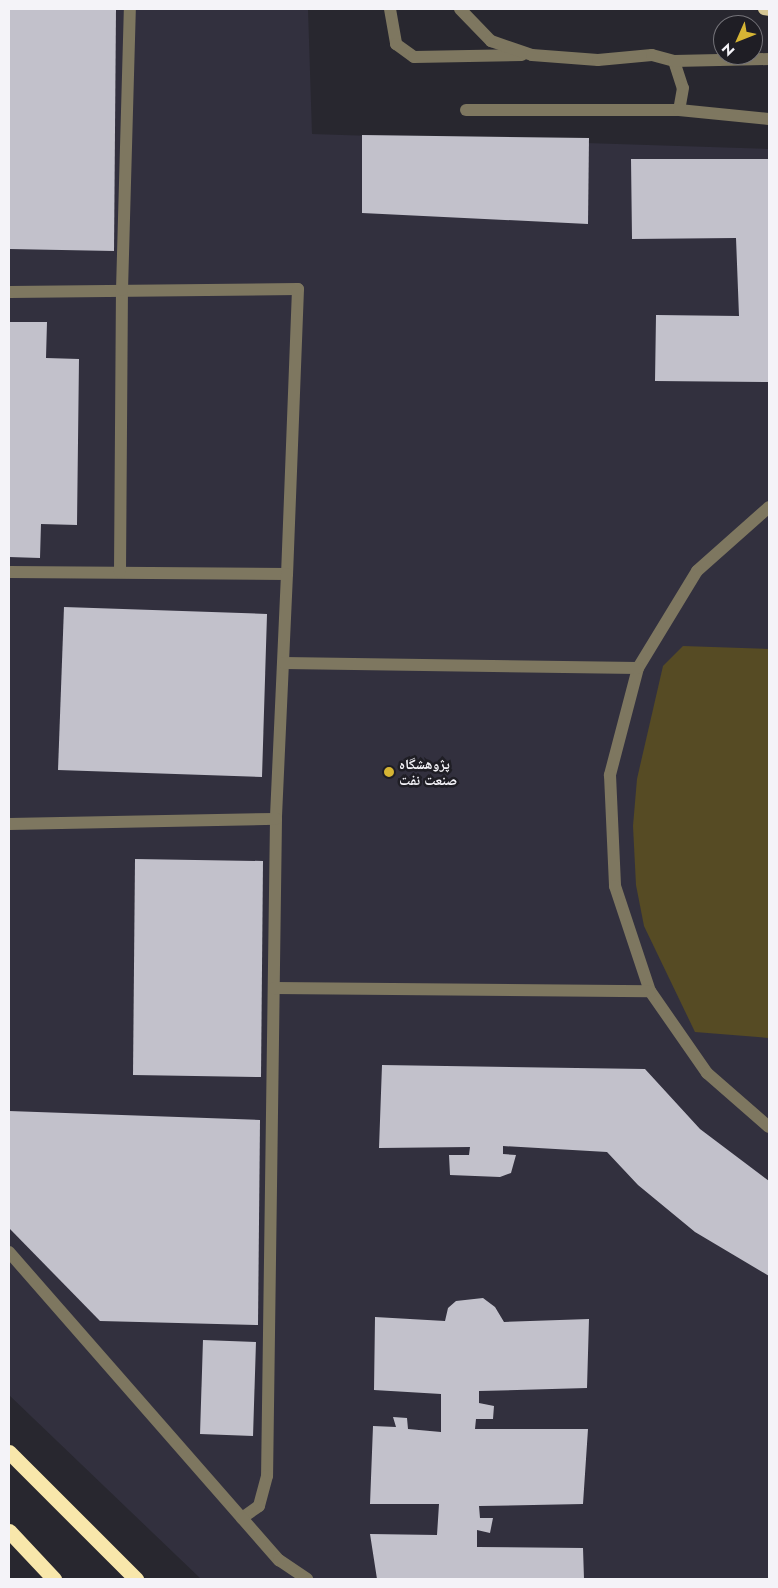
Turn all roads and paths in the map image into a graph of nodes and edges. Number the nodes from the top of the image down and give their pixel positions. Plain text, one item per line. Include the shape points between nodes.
1 (130, 9) edge
2 (390, 9) edge
3 (460, 9) edge
4 (764, 9) edge
5 (769, 10) edge
6 (532, 55) junction
7 (769, 59) edge
8 (674, 61) junction
9 (466, 110) dead end
10 (679, 110) junction
11 (769, 119) edge
12 (122, 290) junction
13 (9, 292) edge
14 (769, 507) edge
15 (9, 572) edge
16 (120, 572) junction
17 (287, 574) junction
18 (284, 663) junction
19 (638, 668) junction
20 (276, 819) junction
21 (9, 824) edge
22 (274, 988) junction
23 (650, 991) junction
24 (769, 1127) edge
25 (9, 1252) edge
26 (9, 1452) edge
27 (242, 1518) junction
28 (9, 1531) edge
29 (54, 1579) edge
30 (136, 1579) edge
31 (307, 1579) edge

1 - 12 lane
2 - 6 lane via 396,44 414,56
3 - 6 lane via 491,41
4 - 5 main road
6 - 8 lane via 598,60 652,55
7 - 8 lane
8 - 10 lane via 684,88
9 - 10 lane
10 - 11 lane
12 - 13 lane
12 - 16 lane
12 - 17 lane via 298,289
14 - 19 lane via 697,571
15 - 16 lane
16 - 17 lane
17 - 18 lane
18 - 19 lane
18 - 20 lane
19 - 23 lane via 611,784 615,886
20 - 21 lane
20 - 22 lane
22 - 23 lane
22 - 27 lane via 266,1476 260,1506
23 - 24 lane via 707,1073
25 - 27 lane
26 - 30 highway
27 - 31 lane via 279,1560
28 - 29 highway

